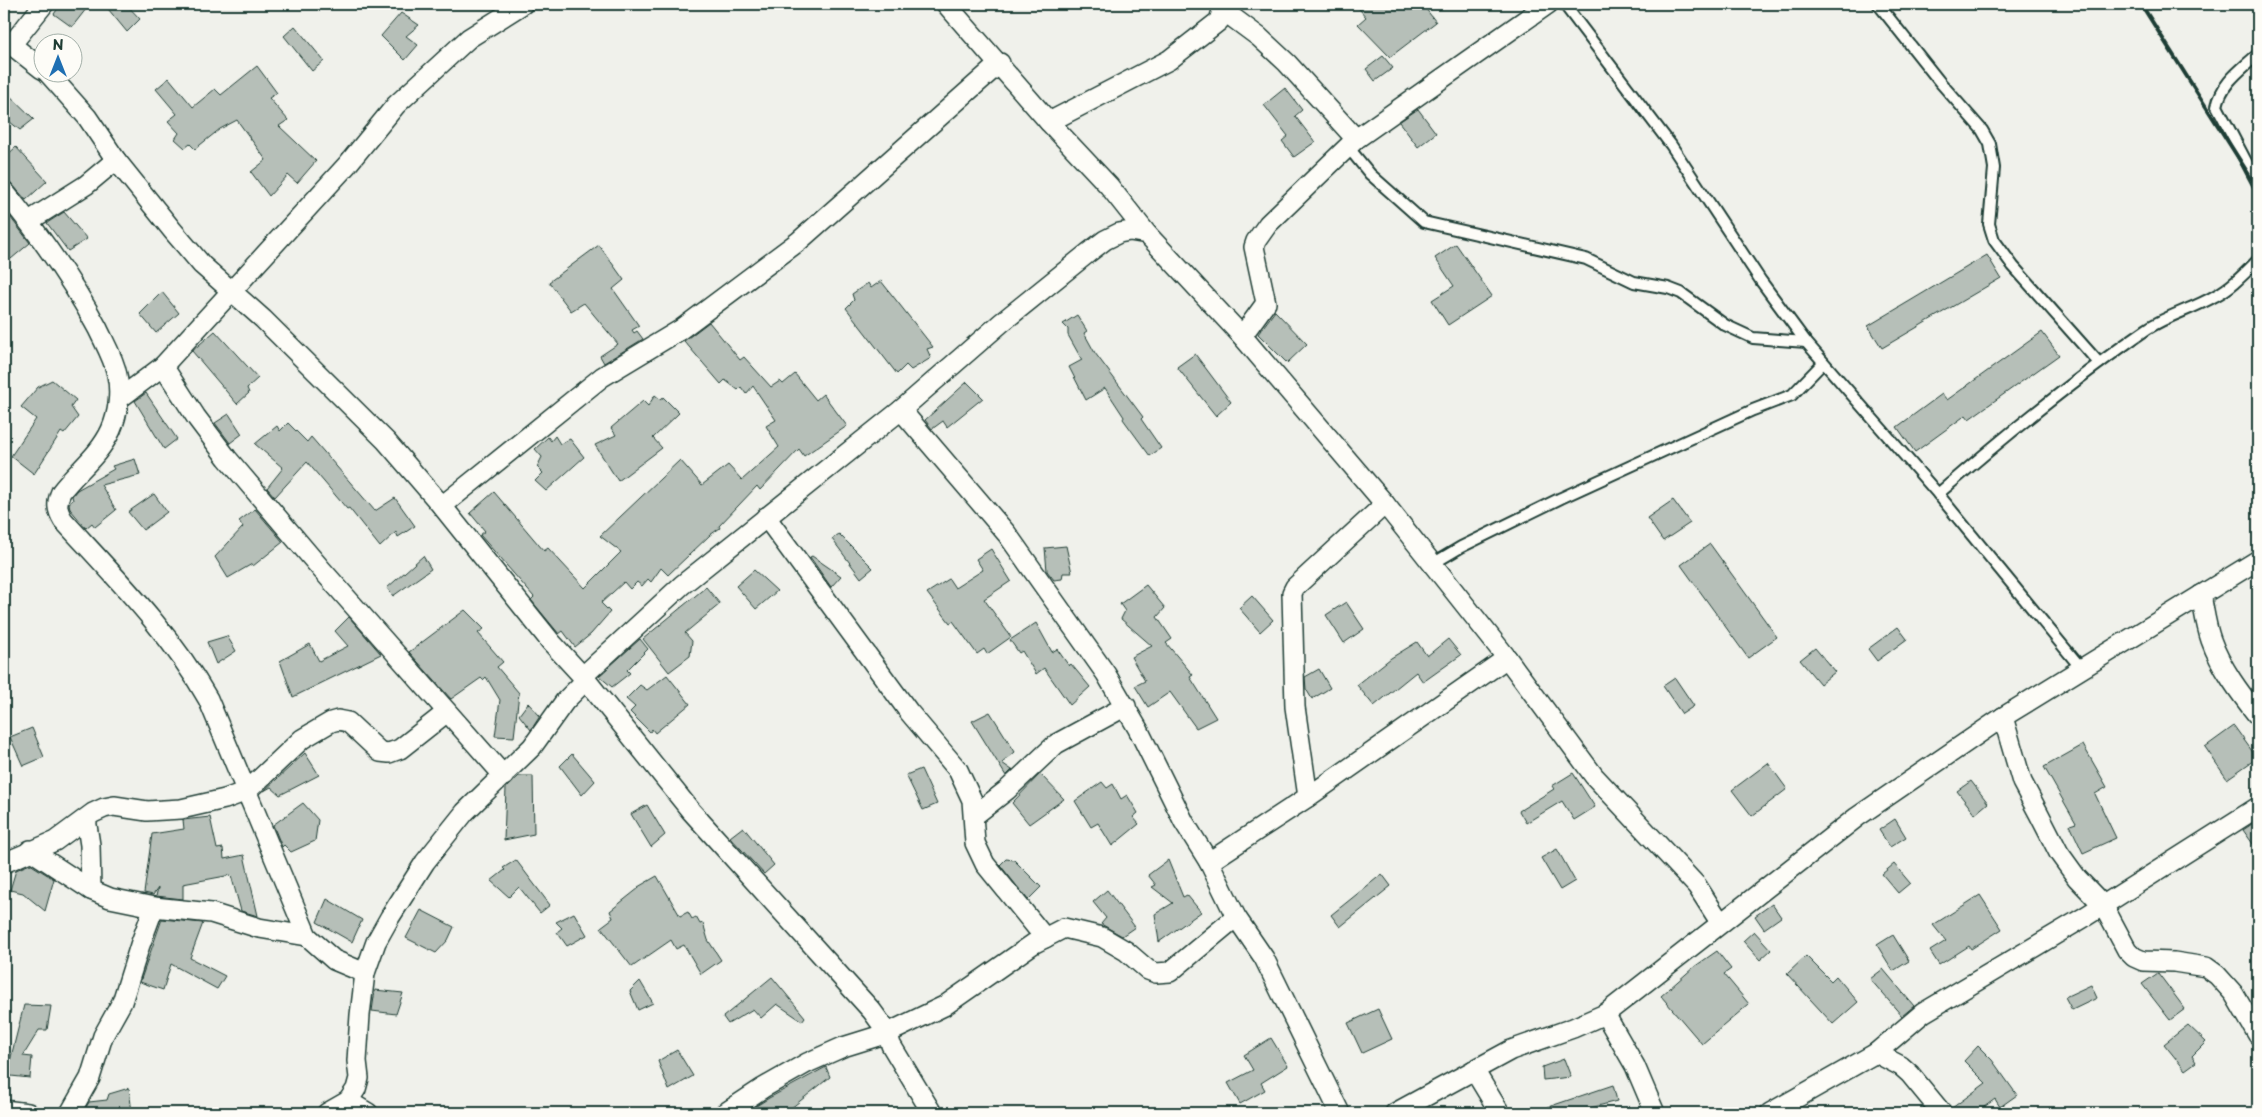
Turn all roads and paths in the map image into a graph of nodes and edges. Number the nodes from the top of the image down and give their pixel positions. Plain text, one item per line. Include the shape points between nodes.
1 (44, 4) edge
2 (523, 4) edge
3 (946, 4) edge
4 (1548, 4) edge
5 (1564, 4) edge
6 (1878, 4) edge
7 (1224, 7) edge
8 (8, 41) edge
9 (2258, 54) edge
10 (32, 61) edge
11 (1000, 63) junction
12 (56, 82) edge
13 (1049, 122) junction
14 (1352, 143) junction
15 (116, 160) junction
16 (2258, 184) edge
17 (4, 191) edge
18 (29, 221) junction
19 (1147, 234) junction
20 (2258, 260) edge
21 (229, 291) junction
22 (1242, 336) junction
23 (1806, 342) junction
24 (1823, 363) junction
25 (2099, 363) junction
26 (163, 366) junction
27 (119, 399) junction
28 (901, 410) junction
29 (1938, 494) junction
30 (1385, 504) junction
31 (442, 506) junction
32 (766, 517) junction
33 (2258, 560) edge
34 (1434, 563) junction
35 (2201, 594) junction
36 (1508, 658) junction
37 (2081, 668) junction
38 (584, 679) junction
39 (1126, 706) junction
40 (447, 712) junction
41 (2258, 716) edge
42 (2003, 717) junction
43 (504, 776) junction
44 (247, 792) junction
45 (1308, 797) junction
46 (2258, 807) edge
47 (975, 815) junction
48 (86, 819) junction
49 (30, 850) junction
50 (1209, 862) junction
51 (4, 863) edge
52 (91, 890) junction
53 (2103, 905) junction
54 (154, 907) junction
55 (1236, 917) junction
56 (1720, 922) junction
57 (307, 936) junction
58 (1045, 938) junction
59 (365, 973) junction
60 (1605, 1014) junction
61 (888, 1033) junction
62 (2258, 1035) edge
63 (1876, 1053) junction
64 (1474, 1070) junction
65 (348, 1101) junction
66 (4, 1110) edge
67 (28, 1113) edge
68 (70, 1113) edge
69 (327, 1113) edge
70 (368, 1113) edge
71 (725, 1113) edge
72 (932, 1113) edge
73 (1340, 1113) edge
74 (1396, 1113) edge
75 (1500, 1113) edge
76 (1655, 1113) edge
77 (1770, 1113) edge
78 (1942, 1113) edge

1 - 8 street
2 - 21 street via 469,38 396,105 347,165
3 - 11 street
4 - 14 street
5 - 23 lane via 1671,145 1761,281
6 - 25 lane via 1990,144 1994,168 1990,224 1994,240
7 - 13 street via 1214,26 1169,60
7 - 14 street via 1288,63
8 - 10 street
9 - 16 lane via 2230,79 2217,106
11 - 13 street
11 - 31 street via 799,241 680,330 602,377
12 - 15 street via 87,117
13 - 19 street via 1109,186
14 - 22 street via 1292,198 1256,241 1255,257 1266,303
14 - 23 lane via 1370,174 1424,222 1586,259 1634,282 1681,293 1725,325 1753,338
15 - 18 street via 86,185
15 - 21 street via 172,232
17 - 18 street
18 - 27 street via 79,297 109,351 117,374
19 - 22 street
19 - 28 street via 1127,231 1105,240
20 - 25 lane via 2217,295 2158,322
21 - 26 street
21 - 31 street via 263,319 386,441
22 - 30 street
23 - 24 lane
24 - 29 lane
24 - 34 lane via 1792,395 1544,505
25 - 29 lane via 2036,410
26 - 27 street
26 - 40 street via 227,458
27 - 44 street via 111,430 100,450 61,492 59,512 187,664 208,698
28 - 32 street
28 - 39 street via 1007,534 1086,643
29 - 37 lane
30 - 34 street
30 - 45 street via 1292,593 1295,707
31 - 38 street via 550,642
32 - 38 street via 682,585
32 - 47 street via 909,712 958,770 969,790
33 - 35 street
34 - 36 street
35 - 37 street
35 - 41 street via 2214,648 2229,676
36 - 45 street
36 - 56 street via 1594,776 1697,886
37 - 42 street
38 - 43 street via 548,727
38 - 61 street via 691,811 872,1011
39 - 47 street via 1056,744
39 - 50 street via 1184,822
40 - 43 street
40 - 44 street via 400,749 388,754 380,752 348,722 330,722 302,739
42 - 53 street via 2022,782 2038,814 2068,865
42 - 56 street via 1857,817
43 - 59 street via 465,812 425,862 376,942
44 - 48 street via 181,809 147,811 114,806
44 - 57 street
45 - 50 street
46 - 53 street
47 - 58 street via 974,836 985,864
48 - 49 street via 55,841
48 - 52 street
49 - 51 street
49 - 52 street
50 - 55 street
52 - 54 street via 110,898
53 - 62 street via 2123,944 2136,958 2203,966 2218,975 2234,994
53 - 63 street via 1923,1013
54 - 57 street via 211,913 259,928
54 - 68 street via 122,1002 103,1036 90,1078
55 - 58 street via 1170,972 1148,970 1126,951 1094,935 1064,928
55 - 73 street via 1264,958
56 - 60 street
57 - 59 street via 334,960
58 - 61 street via 944,1006
59 - 65 street via 357,1061 359,1078
60 - 64 street via 1512,1050
60 - 76 street via 1635,1066
61 - 71 street via 843,1047 807,1063
61 - 72 street via 891,1046
63 - 77 street
63 - 78 street via 1910,1074
64 - 74 street
64 - 75 street
65 - 69 street
65 - 70 street
66 - 67 street

